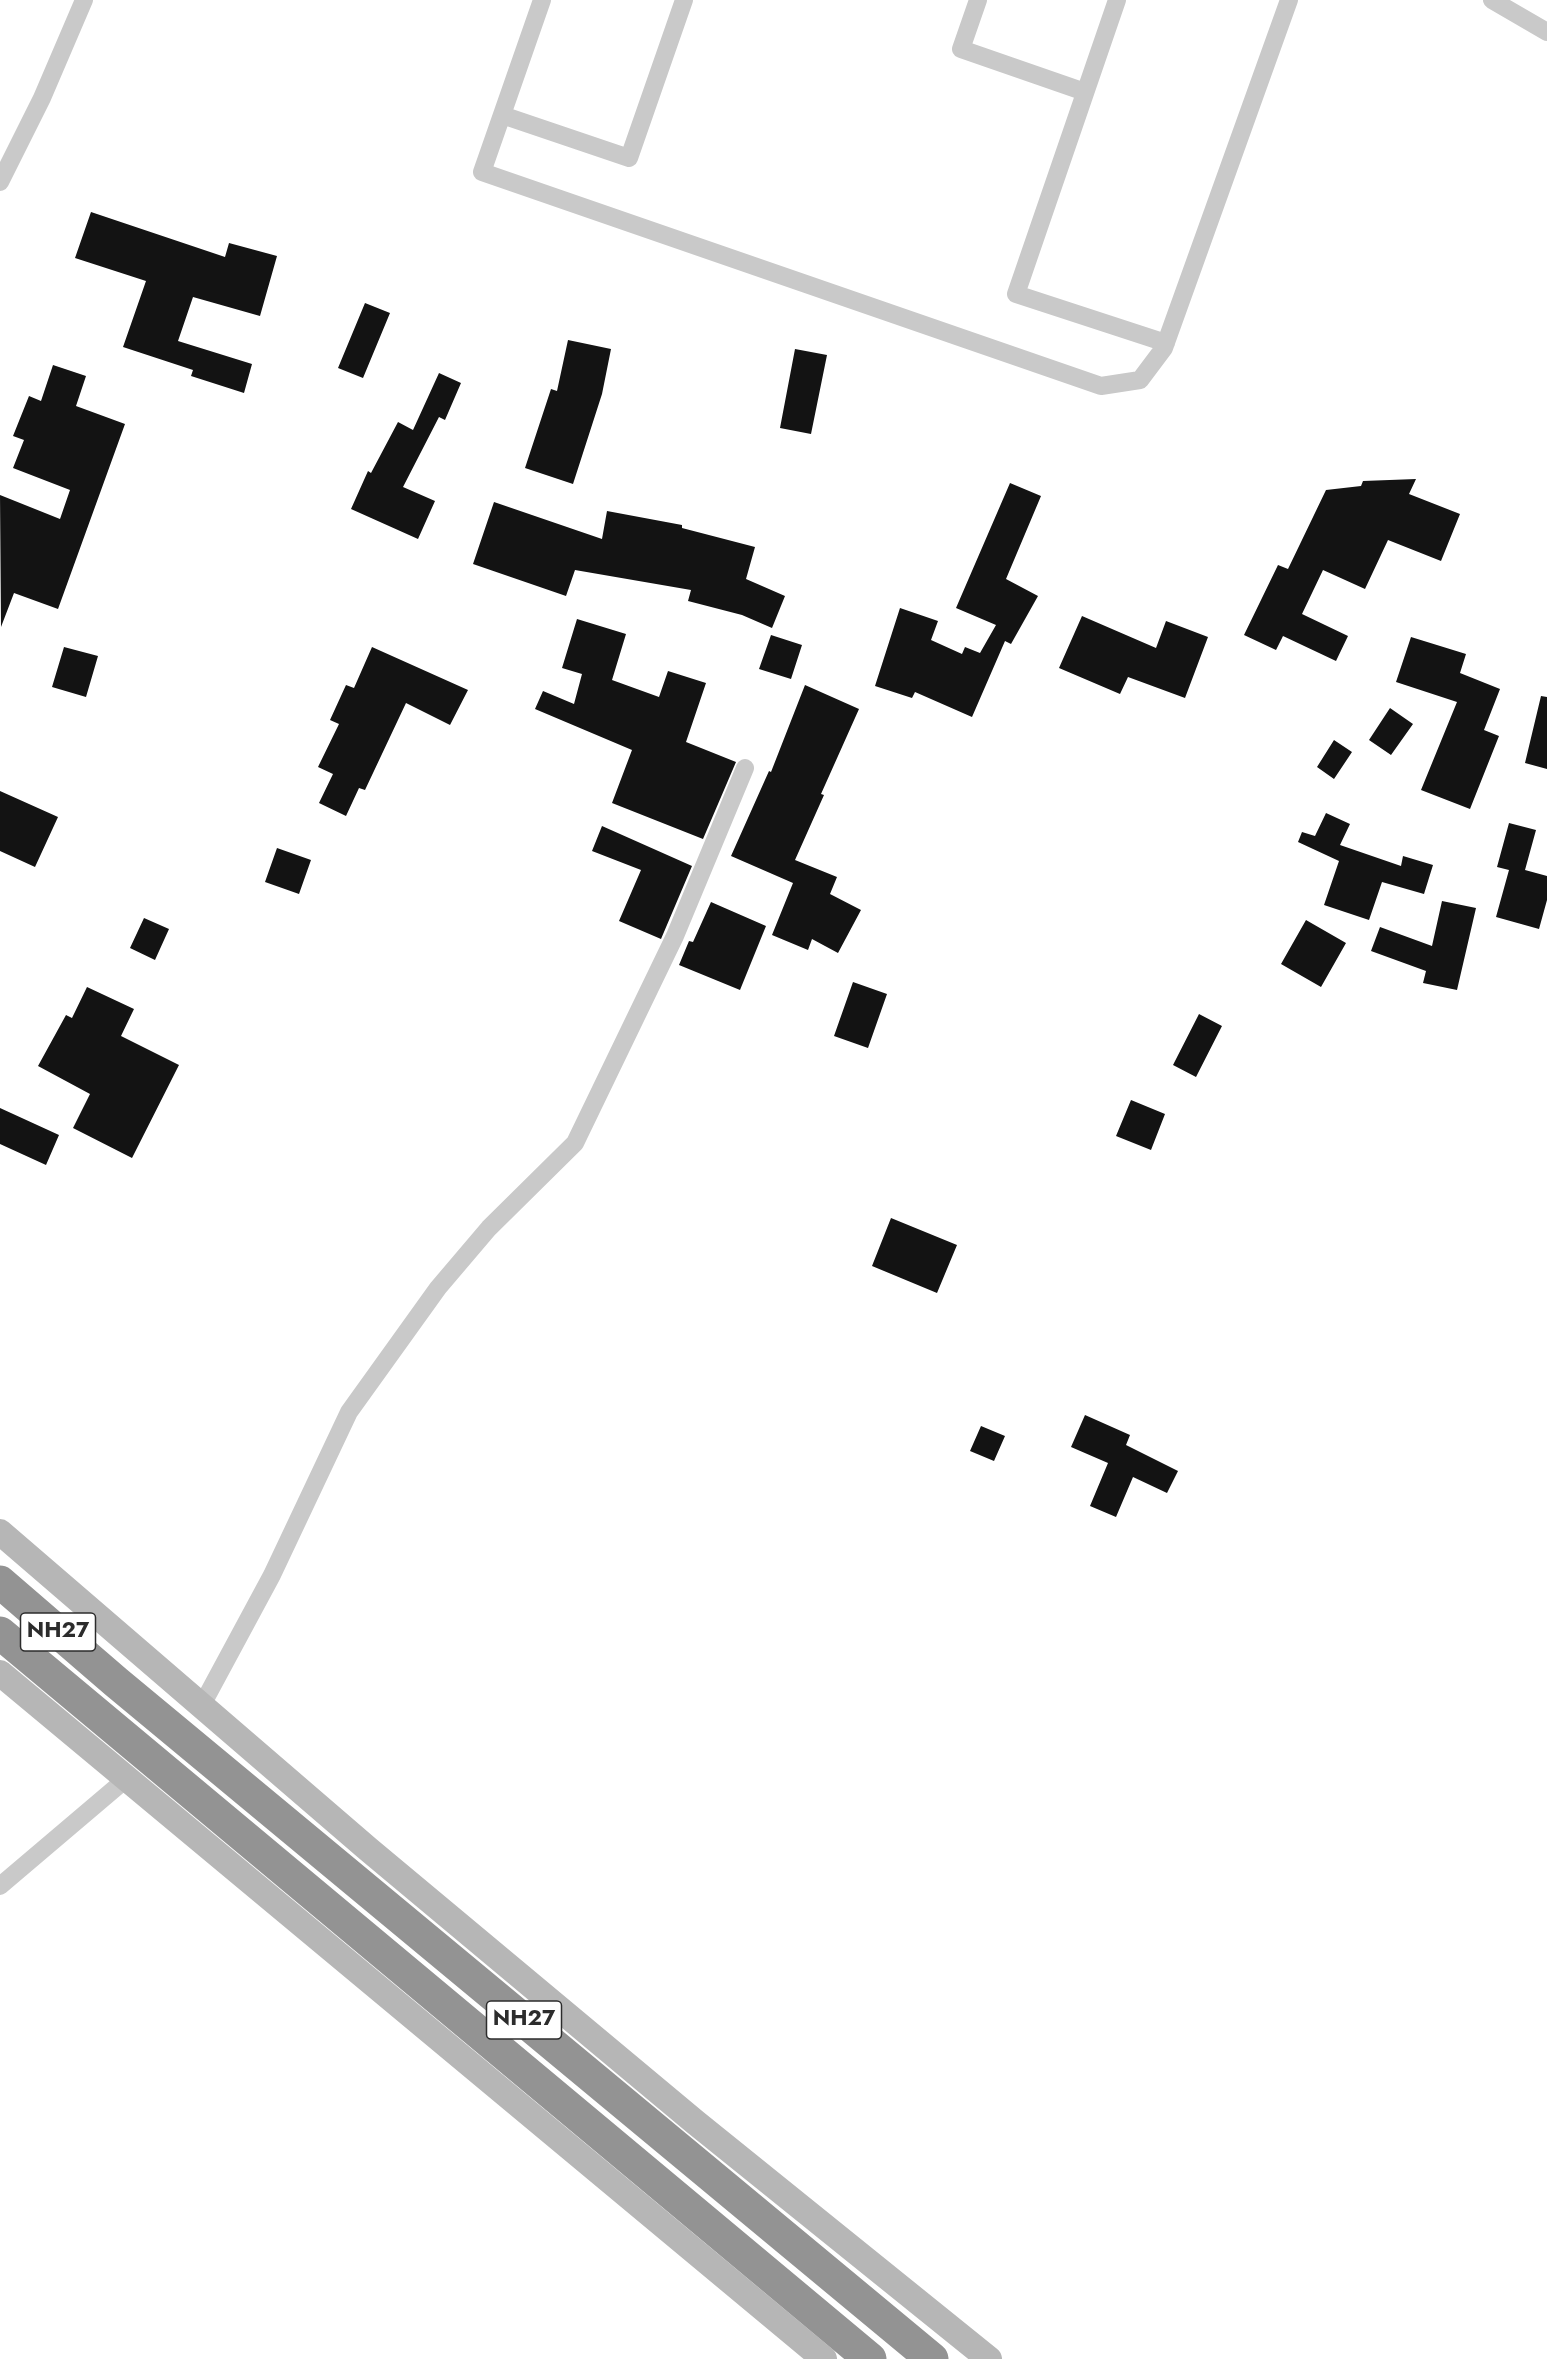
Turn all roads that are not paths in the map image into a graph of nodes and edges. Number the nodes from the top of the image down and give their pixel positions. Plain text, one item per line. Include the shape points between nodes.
1 (84, 0) edge
2 (542, 0) edge
3 (684, 0) edge
4 (978, 0) edge
5 (1117, 0) edge
6 (1289, 0) edge
7 (1492, 0) edge
8 (1547, 32) edge
9 (1085, 92) junction
10 (502, 115) junction
11 (0, 182) edge
12 (1166, 343) junction
13 (745, 768) dead end
14 (0, 1532) edge
15 (0, 1582) edge
16 (0, 1632) edge
17 (0, 1673) edge
18 (202, 1705) junction
19 (126, 1779) junction
20 (0, 1886) edge
21 (824, 2359) edge
22 (870, 2359) edge
23 (932, 2359) edge
24 (989, 2359) edge

1 - 11 street
2 - 10 street
3 - 10 street via 629,159
4 - 9 street via 961,48
5 - 9 street
6 - 12 street
7 - 8 street
9 - 12 street via 1016,294
10 - 12 street via 482,172 1101,386 1140,380
13 - 18 street via 675,936 575,1143 489,1228 438,1288 349,1412 272,1575
14 - 18 street
15 - 23 highway, NH27
16 - 22 highway, NH27
17 - 19 street
18 - 24 street via 695,2122
19 - 20 street
19 - 21 street

